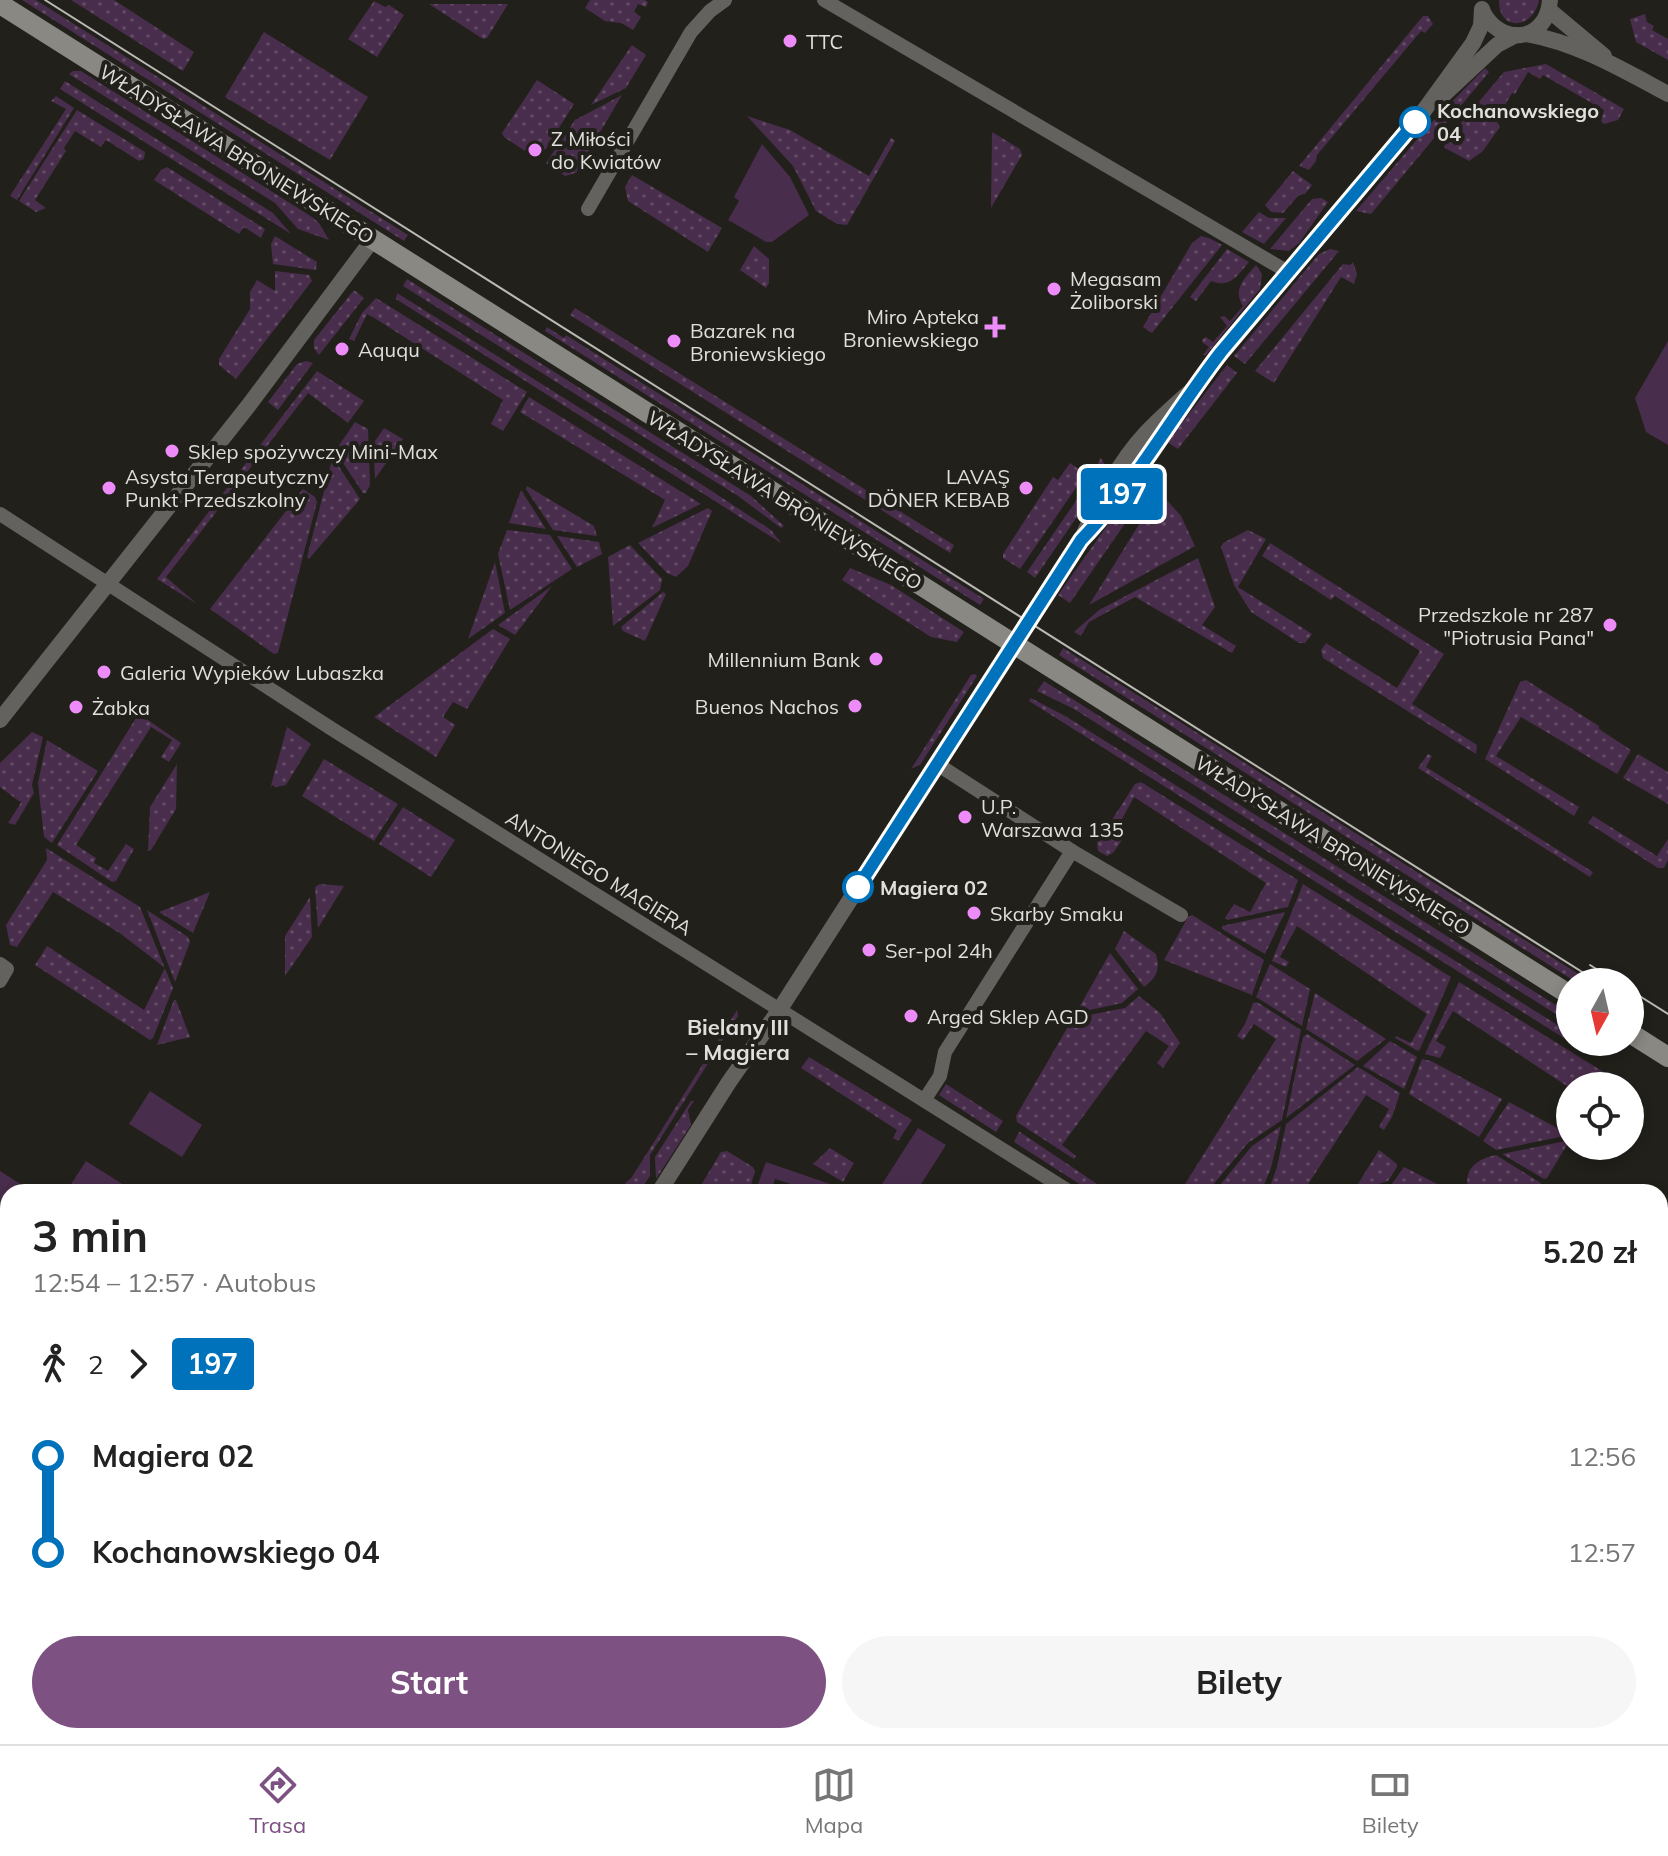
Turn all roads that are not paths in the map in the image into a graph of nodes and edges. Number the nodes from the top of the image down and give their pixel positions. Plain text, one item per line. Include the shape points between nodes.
1 (725, 0) edge
2 (824, 0) edge
3 (0, 4) edge
4 (1482, 5) edge
5 (1550, 5) edge
6 (1522, 34) junction
7 (1612, 63) junction
8 (1668, 94) edge
9 (1423, 112) junction
10 (588, 209) dead end
11 (373, 239) junction
12 (1288, 272) junction
13 (0, 514) edge
14 (108, 585) junction
15 (1014, 643) junction
16 (0, 720) edge
17 (937, 764) junction
18 (1072, 851) junction
19 (1181, 915) dead end
20 (0, 964) edge
21 (0, 981) edge
22 (1556, 986) edge
23 (780, 1009) junction
24 (1644, 1042) edge
25 (1668, 1057) edge
26 (925, 1099) junction
27 (664, 1184) edge
28 (1058, 1184) edge

1 - 10 street via 691,32
2 - 12 street
3 - 11 main road, WŁADYSŁAWA BRONIEWSKIEGO
4 - 6 street via 1495,29
4 - 9 street via 1473,43
5 - 6 street via 1541,25
5 - 7 street
6 - 7 street via 1556,40
6 - 9 street via 1497,45
7 - 8 street
9 - 12 street
11 - 14 street
11 - 15 main road, WŁADYSŁAWA BRONIEWSKIEGO
12 - 15 street via 1192,390 1110,509 1081,540
13 - 14 street, ANTONIEGO MAGIERA
14 - 16 street
14 - 23 street, ANTONIEGO MAGIERA
15 - 17 street
15 - 22 main road, WŁADYSŁAWA BRONIEWSKIEGO
17 - 18 street
17 - 23 street
18 - 19 street
18 - 26 street via 945,1052 940,1076
20 - 21 street via 7,969
23 - 26 street, ANTONIEGO MAGIERA
23 - 27 street
24 - 25 main road
26 - 28 street, ANTONIEGO MAGIERA

